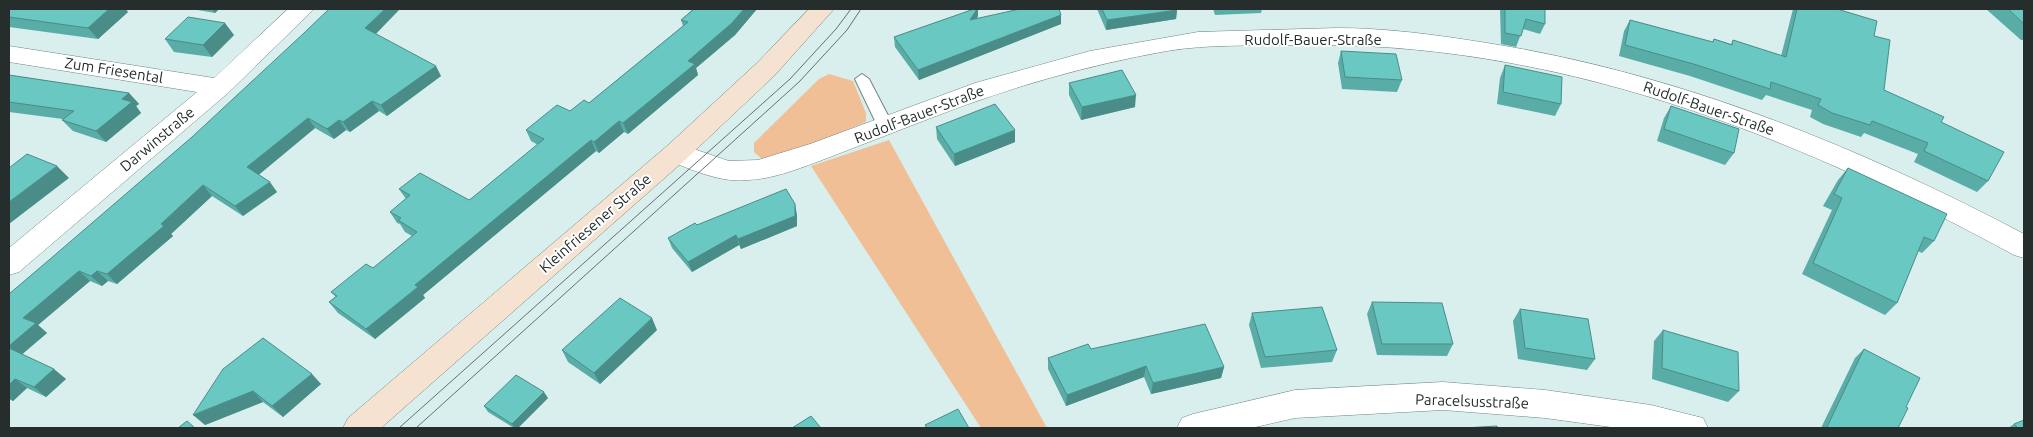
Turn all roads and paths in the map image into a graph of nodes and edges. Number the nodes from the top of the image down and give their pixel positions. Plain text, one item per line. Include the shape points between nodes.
1 (302, 9) edge
2 (822, 9) edge
3 (9, 54) edge
4 (862, 79) dead end
5 (220, 86) junction
6 (886, 127) junction
7 (676, 153) junction
8 (2024, 247) edge
9 (9, 264) edge
10 (360, 428) edge
11 (1193, 428) edge
12 (1692, 428) edge

1 - 5 street, Darwinstraße
2 - 7 street, Kleinfriesener Straße via 766,70
3 - 5 street, Zum Friesental
4 - 6 lane
5 - 9 street, Darwinstraße
6 - 7 street, Rudolf-Bauer-Straße via 781,164 738,171 718,168
6 - 8 street, Rudolf-Bauer-Straße via 1020,77 1173,42 1354,36 1469,47 1529,57 1632,82 1789,134 1936,201
7 - 10 street, Kleinfriesener Straße
11 - 12 street, Paracelsusstraße via 1295,404 1443,396 1545,404

